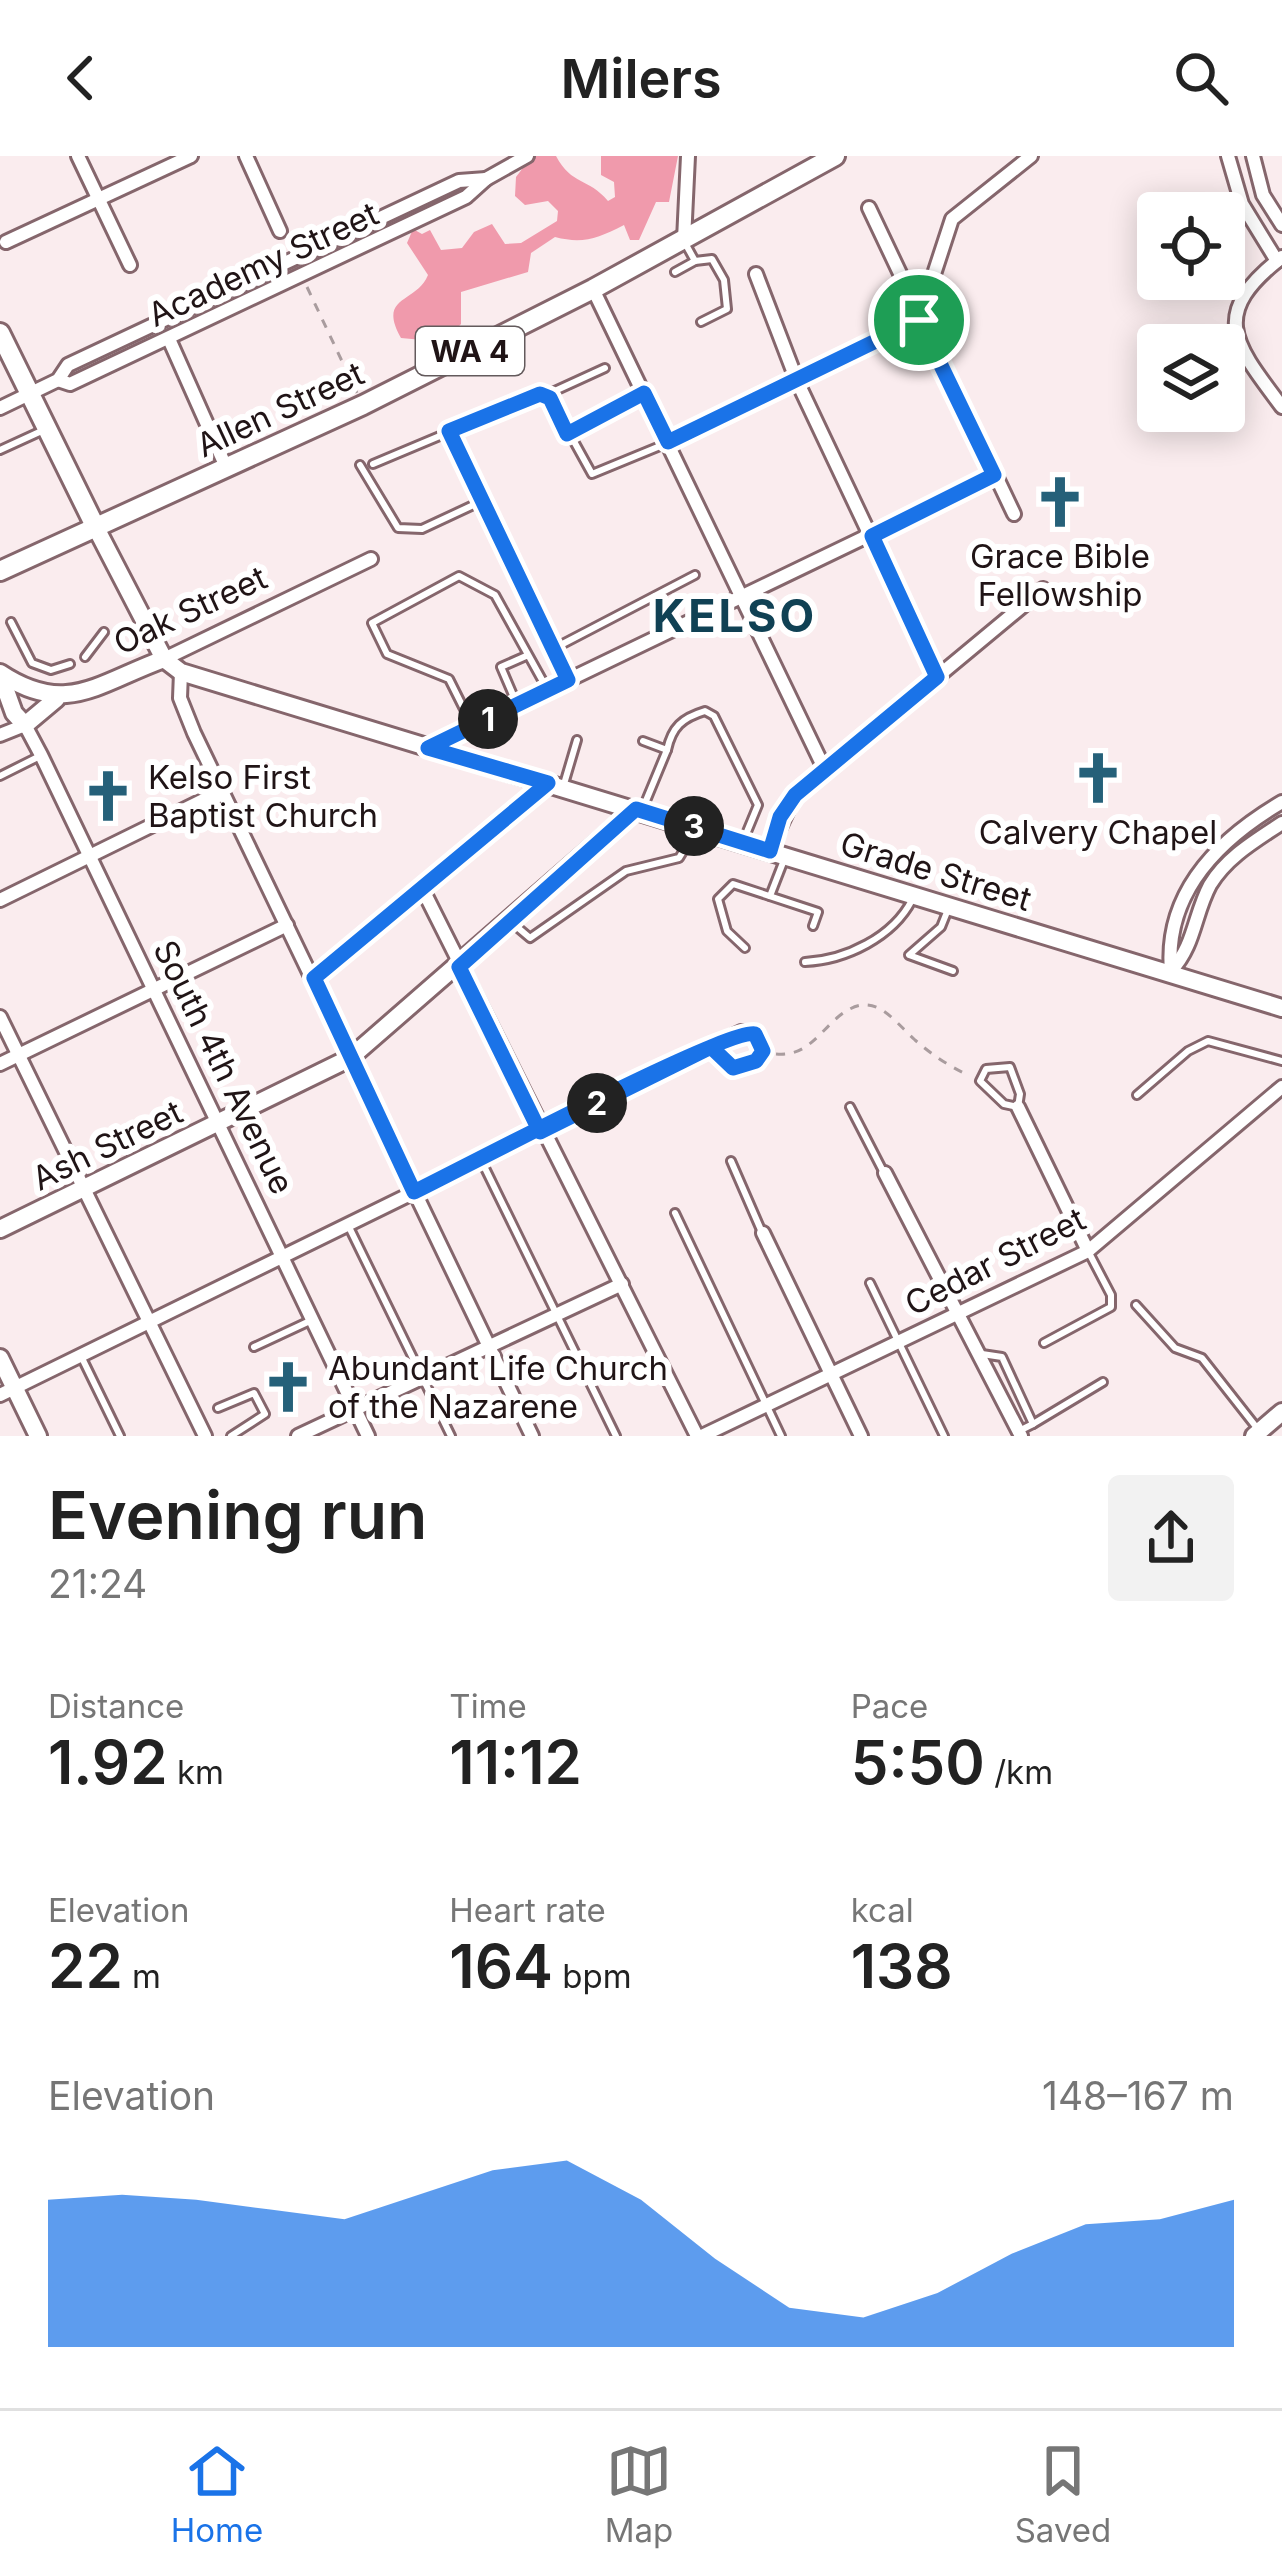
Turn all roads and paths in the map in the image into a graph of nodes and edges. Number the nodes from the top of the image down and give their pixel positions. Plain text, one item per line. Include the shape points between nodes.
1 (78, 156) edge
2 (191, 156) edge
3 (246, 156) edge
4 (688, 156) edge
5 (835, 156) edge
6 (1031, 156) edge
7 (1228, 156) edge
8 (1253, 156) edge
9 (526, 157) edge
10 (486, 178) junction
11 (1260, 183) junction
12 (99, 201) junction
13 (1282, 207) edge
14 (869, 208) dead end
15 (1282, 225) edge
16 (280, 231) dead end
17 (684, 240) junction
18 (6, 242) dead end
19 (1279, 259) edge
20 (695, 262) junction
21 (130, 265) dead end
22 (675, 272) dead end
23 (756, 274) dead end
24 (302, 276) junction
25 (593, 290) junction
26 (919, 320) junction
27 (701, 322) dead end
28 (0, 333) edge
29 (169, 339) junction
30 (605, 368) dead end
31 (58, 380) junction
32 (797, 381) junction
33 (644, 393) junction
34 (30, 394) junction
35 (546, 395) junction
36 (363, 405) junction
37 (1282, 407) edge
38 (0, 408) edge
39 (47, 428) junction
40 (449, 431) junction
41 (567, 434) junction
42 (668, 442) junction
43 (0, 450) edge
44 (373, 464) dead end
45 (360, 465) dead end
46 (226, 467) junction
47 (994, 475) junction
48 (482, 501) junction
49 (1015, 514) dead end
50 (95, 526) junction
51 (872, 536) junction
52 (371, 559) dead end
53 (0, 571) edge
54 (695, 575) dead end
55 (1043, 589) dead end
56 (744, 596) junction
57 (11, 622) dead end
58 (104, 632) dead end
59 (553, 649) junction
60 (527, 656) junction
61 (85, 657) dead end
62 (164, 659) junction
63 (70, 664) dead end
64 (181, 672) junction
65 (0, 674) edge
66 (937, 677) junction
67 (568, 680) junction
68 (548, 690) junction
69 (56, 699) junction
70 (517, 705) junction
71 (25, 725) junction
72 (473, 726) junction
73 (0, 735) edge
74 (577, 740) dead end
75 (643, 740) dead end
76 (428, 748) junction
77 (667, 750) junction
78 (41, 755) junction
79 (824, 768) junction
80 (0, 776) edge
81 (555, 785) junction
82 (222, 791) junction
83 (1282, 802) edge
84 (639, 810) junction
85 (1282, 824) edge
86 (698, 827) junction
87 (743, 842) junction
88 (777, 854) junction
89 (88, 855) junction
90 (422, 888) junction
91 (770, 896) junction
92 (914, 897) junction
93 (0, 900) edge
94 (948, 908) junction
95 (510, 921) junction
96 (286, 925) junction
97 (813, 926) dead end
98 (745, 948) dead end
99 (805, 962) dead end
100 (459, 967) junction
101 (953, 970) dead end
102 (1171, 971) junction
103 (314, 978) junction
104 (153, 989) junction
105 (1282, 1008) edge
106 (0, 1017) edge
107 (711, 1047) junction
108 (763, 1051) junction
109 (18, 1056) junction
110 (350, 1058) junction
111 (1282, 1061) edge
112 (0, 1064) edge
113 (980, 1082) junction
114 (1282, 1088) edge
115 (1137, 1095) dead end
116 (850, 1107) dead end
117 (1018, 1107) junction
118 (217, 1125) junction
119 (540, 1132) junction
120 (481, 1160) junction
121 (731, 1161) dead end
122 (885, 1173) joint
123 (86, 1190) junction
124 (414, 1192) junction
125 (675, 1213) dead end
126 (348, 1225) junction
127 (0, 1229) edge
128 (763, 1234) joint
129 (1088, 1251) junction
130 (282, 1257) junction
131 (870, 1283) dead end
132 (622, 1284) junction
133 (1136, 1305) dead end
134 (956, 1311) junction
135 (557, 1316) junction
136 (312, 1320) junction
137 (151, 1321) junction
138 (898, 1340) junction
139 (1044, 1342) dead end
140 (254, 1347) dead end
141 (491, 1348) junction
142 (81, 1356) junction
143 (0, 1358) edge
144 (830, 1374) junction
145 (424, 1379) junction
146 (1103, 1382) dead end
147 (7, 1392) edge
148 (766, 1405) junction
149 (218, 1408) dead end
150 (355, 1411) junction
151 (1282, 1412) edge
152 (1024, 1430) edge
153 (1257, 1434) edge
154 (38, 1436) edge
155 (120, 1436) edge
156 (205, 1436) edge
157 (231, 1436) edge
158 (298, 1436) edge
159 (368, 1436) edge
160 (451, 1436) edge
161 (532, 1436) edge
162 (616, 1436) edge
163 (700, 1436) edge
164 (781, 1436) edge
165 (861, 1436) edge
166 (944, 1436) edge

1 - 12 street
2 - 12 street
3 - 16 street
4 - 17 street
5 - 17 main road, Allen Street / WA 4
6 - 26 street via 952,218
7 - 19 street via 1242,204
8 - 11 street
9 - 10 street, Academy Street
10 - 24 street, Academy Street via 466,197
10 - 31 street, Academy Street via 459,181 179,312 68,365
11 - 13 street
11 - 15 street
12 - 18 street
12 - 21 street
14 - 26 street
17 - 20 lane
17 - 25 main road, Allen Street / WA 4
19 - 37 street via 1246,287 1235,317 1248,361
20 - 22 lane
20 - 27 lane via 712,259 730,300
23 - 32 street
24 - 29 street, Academy Street
24 - 36 path
25 - 33 street
25 - 36 main road, Allen Street / WA 4
26 - 32 street
26 - 47 street
28 - 34 main road
29 - 31 street, Academy Street via 70,384
29 - 46 street
30 - 35 lane
31 - 34 street, Academy Street
32 - 42 street
32 - 51 street
33 - 41 lane
33 - 42 street
34 - 38 street, Academy Street
34 - 39 main road
35 - 40 lane
35 - 41 lane
36 - 46 main road, Allen Street / WA 4
39 - 43 lane
39 - 50 main road
40 - 44 lane
40 - 48 lane
41 - 42 lane via 592,474
42 - 56 street
45 - 48 lane via 398,528 434,525
46 - 50 main road, Allen Street / WA 4
47 - 49 street
47 - 51 street
48 - 59 lane
50 - 53 main road, Allen Street / WA 4
50 - 62 main road
51 - 56 street
51 - 66 street
52 - 62 street, Oak Street
54 - 59 lane
55 - 66 street
56 - 67 street
56 - 79 street
57 - 63 lane via 32,663 51,670
58 - 61 lane
59 - 67 lane
60 - 68 lane
60 - 70 lane via 501,667
60 - 72 lane via 495,595 460,576 372,622 387,654 449,679
62 - 64 main road, Grade Street
62 - 69 main road, Oak Street
64 - 76 main road, Grade Street
64 - 82 street via 180,698
65 - 69 main road
65 - 71 main road
66 - 79 street
67 - 68 street
68 - 70 street
69 - 71 main road, Oak Street
70 - 72 street
71 - 73 street
71 - 78 street, South 4th Avenue
72 - 76 street
74 - 81 lane
75 - 77 lane
76 - 81 main road, Grade Street
77 - 84 lane
77 - 87 lane via 671,731 689,716 714,716 758,805
78 - 80 lane
78 - 89 street, South 4th Avenue
79 - 88 street via 788,806
81 - 84 main road, Grade Street
81 - 90 street
82 - 89 street
82 - 96 street
83 - 102 street via 1198,868 1169,946
84 - 86 main road, Grade Street
84 - 95 main road, Ash Street
85 - 102 street via 1225,865 1188,953
86 - 87 main road, Grade Street
86 - 95 lane via 679,858 626,871 530,938
87 - 88 main road, Grade Street
88 - 91 lane
88 - 92 main road, Grade Street
89 - 93 street
89 - 104 street, South 4th Avenue
90 - 100 street
90 - 103 street
91 - 97 lane via 818,912
91 - 98 lane via 733,884 718,899 727,931
92 - 94 main road, Grade Street
92 - 99 lane via 892,931 827,961
94 - 101 lane via 941,926 909,955
94 - 102 main road, Grade Street
95 - 100 main road, Ash Street
96 - 103 street
96 - 104 street
100 - 110 main road, Ash Street
100 - 119 street
102 - 105 main road, Grade Street
103 - 110 street
104 - 109 street
104 - 118 street, South 4th Avenue
106 - 109 street
107 - 108 street via 733,1068
107 - 108 street via 748,1031
107 - 119 street
108 - 113 path via 796,1052 845,1012 880,1006
109 - 112 street
109 - 123 street
110 - 118 main road, Ash Street
110 - 124 street
111 - 115 lane via 1208,1040
113 - 117 lane
113 - 117 lane via 986,1069 1010,1067
114 - 129 street, Cedar Street
116 - 122 lane
117 - 129 street
118 - 123 main road, Ash Street
118 - 130 street, South 4th Avenue
119 - 120 street
119 - 132 street
120 - 124 street
120 - 135 lane
121 - 128 lane
122 - 134 street
123 - 127 main road, Ash Street
123 - 137 street
124 - 126 street
124 - 141 street
125 - 148 lane
126 - 130 street
126 - 145 lane
128 - 144 street
129 - 134 street, Cedar Street
129 - 139 lane via 1111,1306
130 - 136 street, South 4th Avenue
130 - 137 street
131 - 138 lane
132 - 135 street
132 - 163 street
133 - 153 lane via 1175,1348 1202,1358
134 - 138 street, Cedar Street
134 - 152 street
135 - 141 street
135 - 162 lane
136 - 140 lane
136 - 150 street, South 4th Avenue
137 - 142 street
137 - 156 street
138 - 144 street, Cedar Street
138 - 166 lane
141 - 145 street
141 - 161 street
142 - 147 street
142 - 155 lane
143 - 147 main road
144 - 148 street, Cedar Street
144 - 165 street
145 - 150 street
145 - 160 lane
146 - 152 lane
147 - 154 main road
148 - 163 street, Cedar Street
148 - 164 lane
149 - 157 lane via 254,1393 265,1414
150 - 158 street
150 - 159 street, South 4th Avenue
151 - 153 main road

